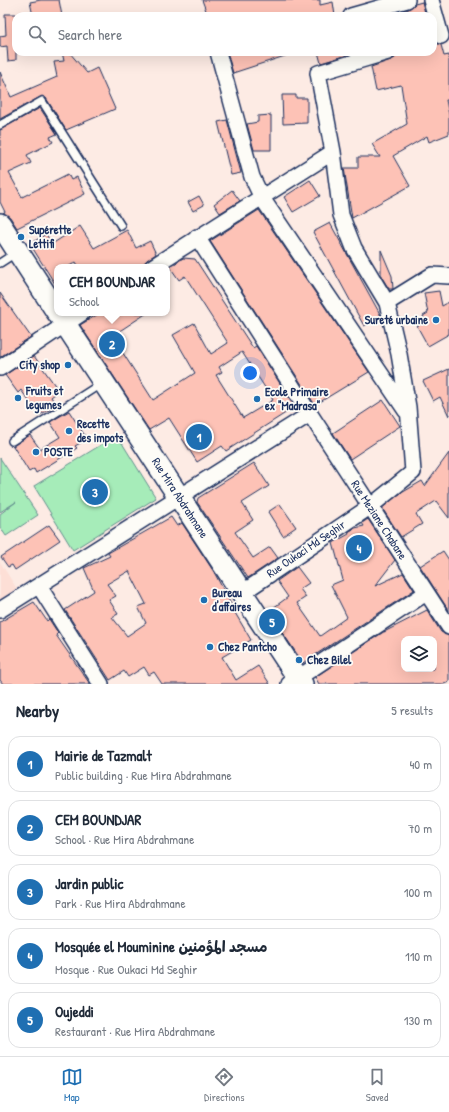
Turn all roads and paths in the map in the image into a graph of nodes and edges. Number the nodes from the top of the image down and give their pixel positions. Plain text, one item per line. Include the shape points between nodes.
1 (407, 0) edge
2 (431, 0) edge
3 (365, 12) edge
4 (434, 12) edge
5 (437, 22) edge
6 (441, 36) edge
7 (219, 56) edge
8 (374, 56) edge
9 (0, 125) edge
10 (333, 152) junction
11 (262, 198) junction
12 (0, 224) edge
13 (121, 226) dead end
14 (197, 237) junction
15 (18, 251) junction
16 (0, 263) edge
17 (156, 264) edge
18 (449, 276) edge
19 (386, 303) junction
20 (54, 307) edge
21 (60, 316) edge
22 (0, 368) edge
23 (104, 382) junction
24 (310, 414) junction
25 (409, 415) junction
26 (12, 441) dead end
27 (180, 498) junction
28 (371, 506) junction
29 (39, 586) junction
30 (242, 593) junction
31 (426, 593) junction
32 (0, 610) edge
33 (449, 627) edge
34 (297, 682) edge
35 (101, 684) edge

1 - 3 street
2 - 4 street
5 - 6 street
7 - 11 street via 252,177
8 - 10 street via 318,72
9 - 13 lane via 42,100
10 - 11 street
10 - 19 street via 341,215 354,248
11 - 14 street
11 - 25 street
12 - 15 main road, Rue Mira Abdrahmane
14 - 17 street
14 - 24 street, Rue Meziane Chabane
15 - 16 lane
15 - 20 main road, Rue Mira Abdrahmane
18 - 19 street via 432,275
19 - 25 street via 399,354
21 - 22 street
21 - 23 main road, Rue Mira Abdrahmane
23 - 26 lane
23 - 27 main road, Rue Mira Abdrahmane
24 - 27 street
24 - 28 street, Rue Meziane Chabane
25 - 28 street, Rue Oukaci Md Seghir via 414,472
27 - 29 street
27 - 30 main road, Rue Mira Abdrahmane
28 - 30 street, Rue Oukaci Md Seghir
28 - 31 street, Rue Meziane Chabane
29 - 32 street
29 - 35 street
30 - 34 main road, Rue Mira Abdrahmane
31 - 33 street, Rue Meziane Chabane
31 - 34 street

